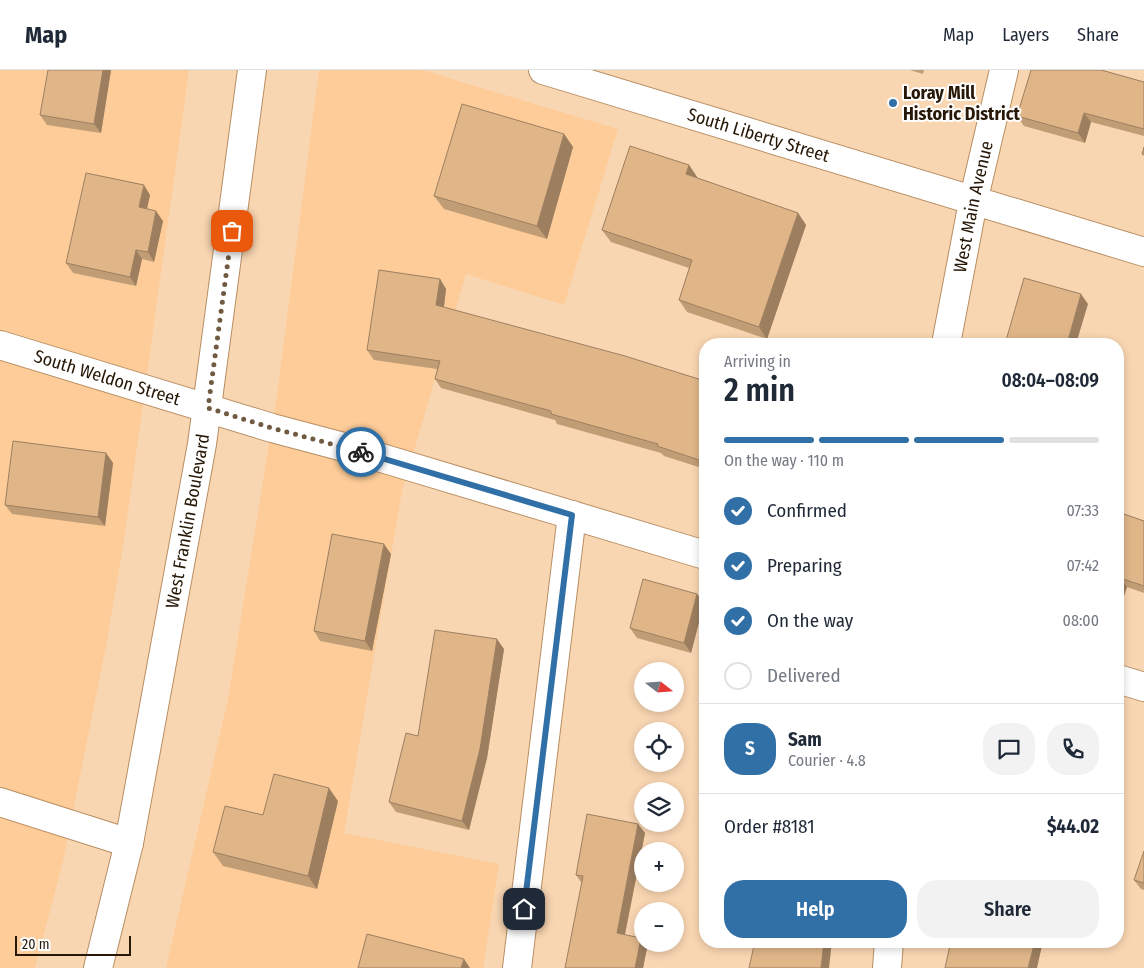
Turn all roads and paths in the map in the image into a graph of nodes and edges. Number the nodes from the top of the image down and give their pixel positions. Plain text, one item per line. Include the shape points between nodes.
1 (252, 70) edge
2 (543, 70) edge
3 (1004, 70) edge
4 (973, 202) junction
5 (1144, 252) edge
6 (947, 338) edge
7 (0, 345) edge
8 (208, 408) junction
9 (572, 515) junction
10 (699, 553) edge
11 (1124, 681) edge
12 (1144, 687) edge
13 (0, 802) edge
14 (129, 843) junction
15 (888, 948) edge
16 (98, 968) edge
17 (517, 968) edge
18 (887, 968) edge

1 - 8 street, West Franklin Boulevard
2 - 4 street, South Liberty Street
3 - 4 street, West Main Avenue
4 - 5 street, South Liberty Street
4 - 6 street, West Main Avenue
7 - 8 street, South Weldon Street
8 - 9 street, South Weldon Street
8 - 14 street, West Franklin Boulevard
9 - 10 street, South Weldon Street
9 - 17 street
11 - 12 street
13 - 14 street
14 - 16 street, West Franklin Boulevard
15 - 18 street

